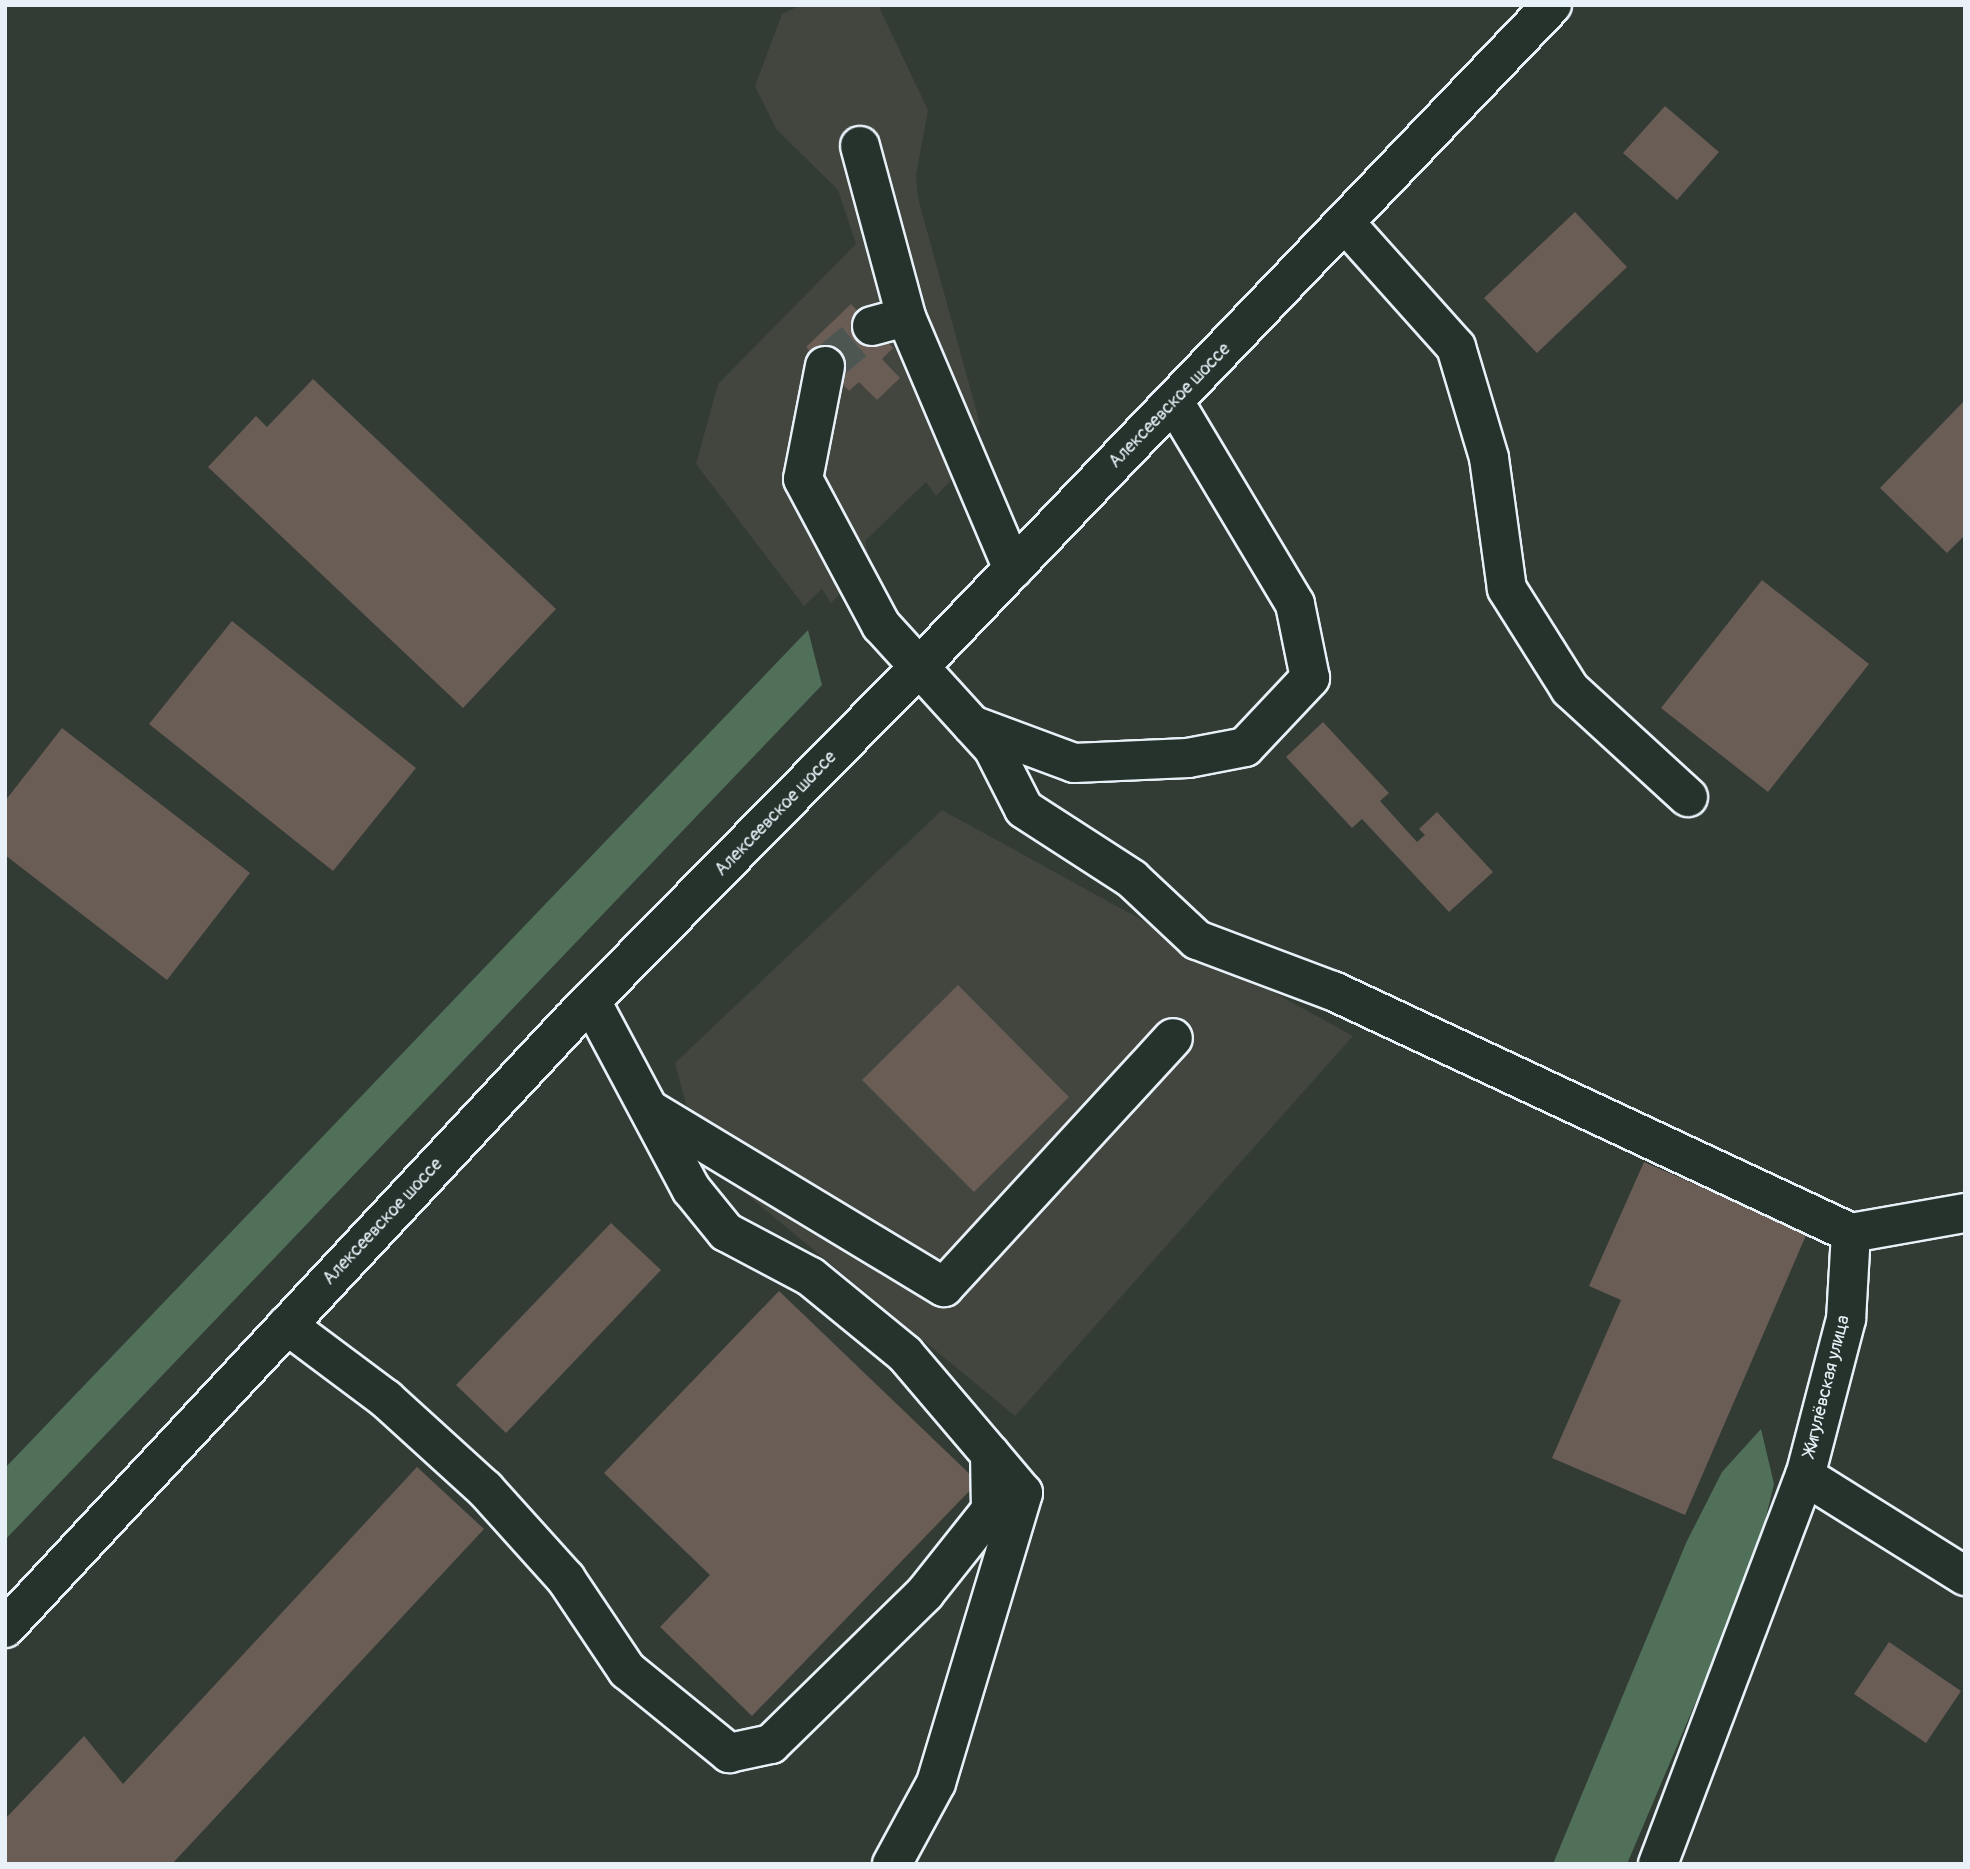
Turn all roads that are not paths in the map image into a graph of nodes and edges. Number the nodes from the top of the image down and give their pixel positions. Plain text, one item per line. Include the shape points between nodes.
1 (1552, 5) edge
2 (860, 146) dead end
3 (1346, 224) junction
4 (825, 366) tunnel mouth
5 (1174, 402) junction
6 (1013, 569) junction
7 (920, 665) junction
8 (972, 725) junction
9 (1688, 797) dead end
10 (591, 1002) junction
11 (1173, 1038) dead end
12 (652, 1111) junction
13 (1965, 1213) edge
14 (1851, 1233) junction
15 (287, 1325) junction
16 (990, 1454) junction
17 (1805, 1476) junction
18 (1965, 1576) edge
19 (5, 1628) edge
20 (892, 1864) edge
21 (1658, 1864) edge

1 - 3 street, Алексеевское шоссе
2 - 6 street via 889,321
3 - 5 street, Алексеевское шоссе
3 - 9 street via 1456,347 1489,458 1507,589 1570,689
4 - 7 street via 803,479 881,625
5 - 6 street, Алексеевское шоссе
5 - 8 street via 1296,604 1310,678 1245,747 1188,758 1074,764
6 - 7 street, Алексеевское шоссе
7 - 8 street
7 - 10 street, Алексеевское шоссе
8 - 14 street via 993,748 1024,808 1132,880 1197,940 1333,991
10 - 12 street
10 - 15 street, Алексеевское шоссе
11 - 12 street via 944,1287
12 - 16 street via 691,1189 726,1232 811,1277 905,1354
13 - 14 street
14 - 17 street, Жигулёвская улица via 1846,1319
15 - 16 street via 386,1399 485,1489 566,1579 627,1670 729,1753 771,1744 925,1593 990,1510
15 - 19 street, Алексеевское шоссе
16 - 20 street via 1023,1493 936,1783
17 - 18 street, Жигулёвская улица
17 - 21 street

